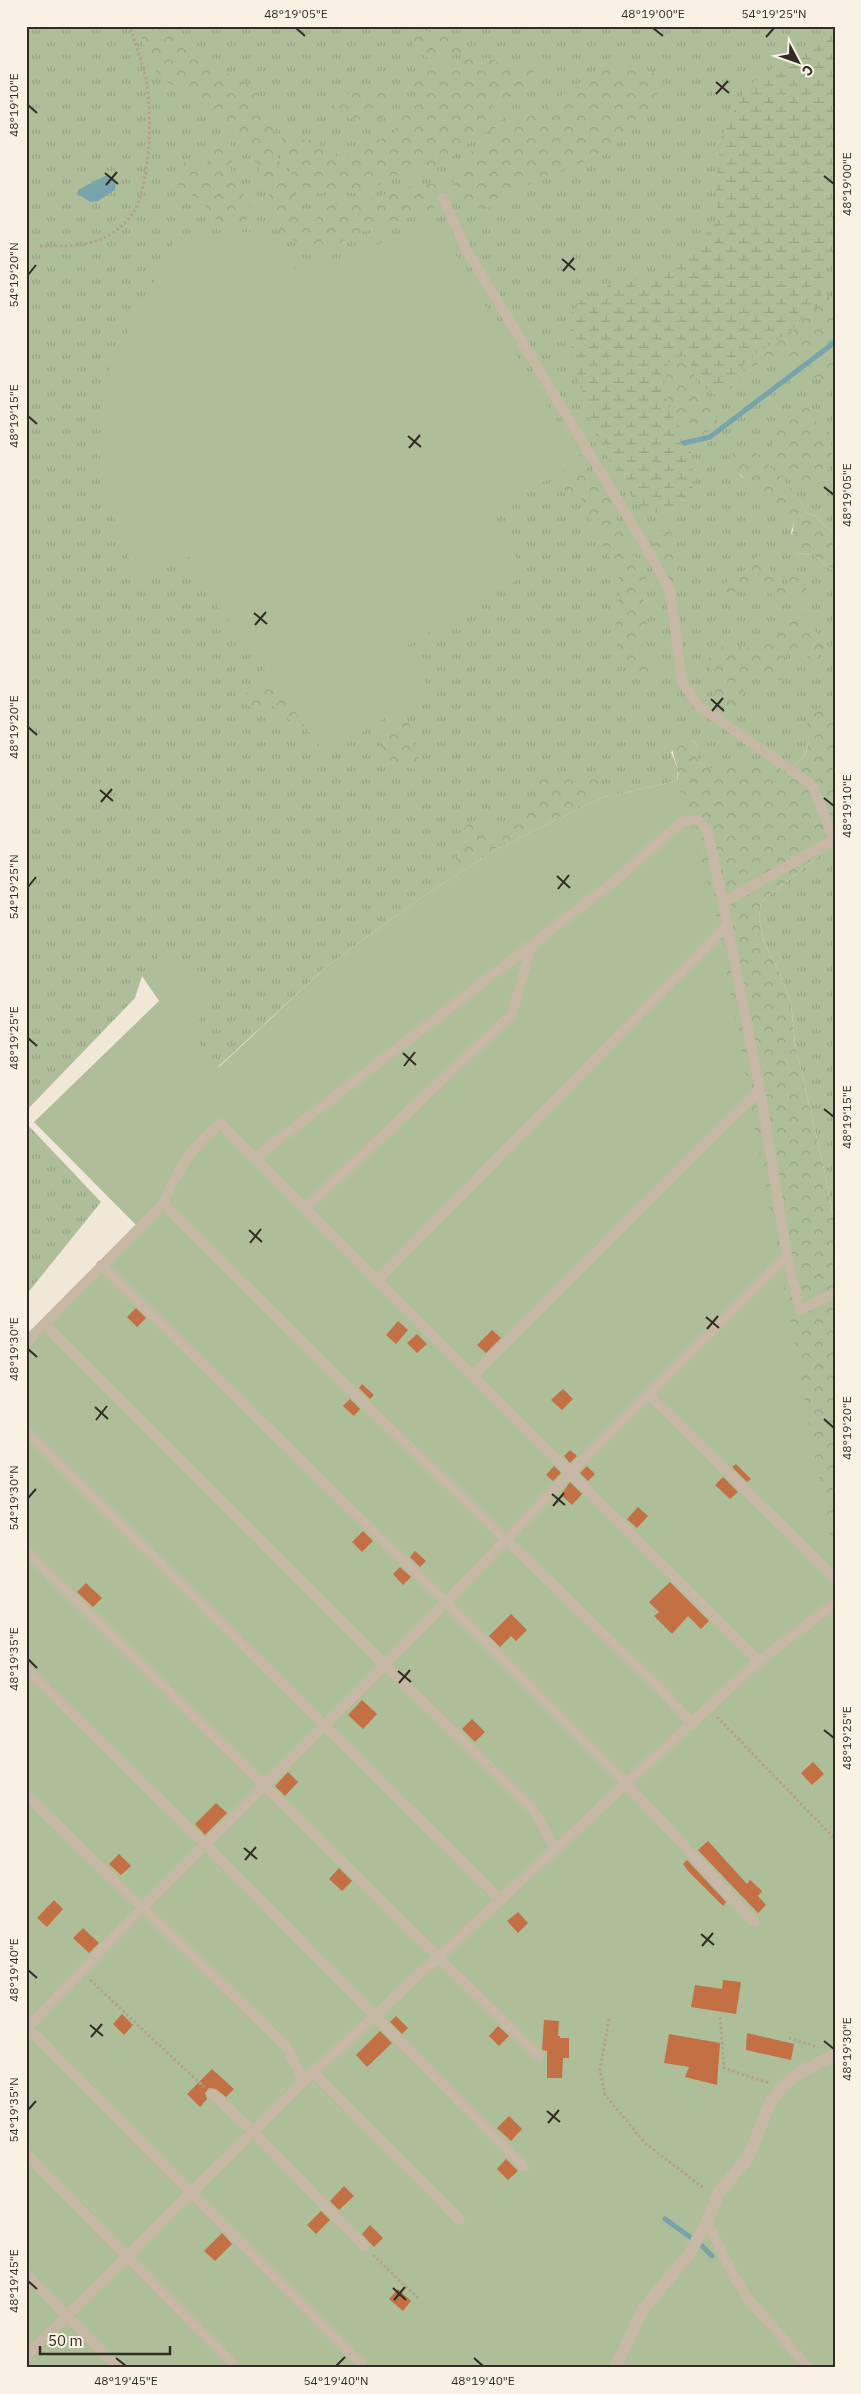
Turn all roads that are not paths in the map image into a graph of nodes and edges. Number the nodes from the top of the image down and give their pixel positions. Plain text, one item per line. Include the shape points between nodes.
1 (443, 198) dead end
2 (724, 903) junction
3 (728, 924) junction
4 (531, 947) junction
5 (760, 1090) junction
6 (256, 1157) junction
7 (163, 1204) junction
8 (306, 1208) junction
9 (787, 1256) junction
10 (101, 1265) junction
11 (378, 1280) junction
12 (835, 1293) edge
13 (44, 1324) junction
14 (26, 1342) edge
15 (473, 1376) junction
16 (649, 1395) junction
17 (26, 1431) edge
18 (570, 1473) junction
19 (507, 1540) junction
20 (26, 1551) edge
21 (835, 1578) edge
22 (446, 1602) junction
23 (835, 1603) edge
24 (759, 1660) junction
25 (385, 1665) junction
26 (26, 1669) edge
27 (692, 1724) junction
28 (325, 1725) junction
29 (627, 1784) junction
30 (264, 1786) junction
31 (26, 1794) edge
32 (206, 1845) junction
33 (555, 1849) junction
34 (500, 1899) junction
35 (142, 1908) junction
36 (754, 1922) dead end
37 (438, 1957) junction
38 (375, 2016) junction
39 (27, 2028) edge
40 (835, 2055) edge
41 (539, 2056) dead end
42 (313, 2072) junction
43 (304, 2081) junction
44 (212, 2094) road end
45 (253, 2131) junction
46 (26, 2154) edge
47 (524, 2167) dead end
48 (191, 2193) junction
49 (460, 2220) dead end
50 (705, 2226) junction
51 (364, 2246) road end
52 (128, 2257) junction
53 (26, 2274) edge
54 (68, 2316) junction
55 (26, 2356) edge
56 (118, 2368) edge
57 (237, 2368) edge
58 (365, 2368) edge
59 (615, 2368) edge
60 (808, 2368) edge

1 - 2 lane via 466,249 670,590 682,682 698,705 812,785 834,839
2 - 3 lane
2 - 4 lane via 707,829 697,820 681,822 621,876
3 - 5 lane
3 - 11 lane
4 - 6 lane
4 - 8 lane via 512,1014
5 - 9 lane
5 - 15 lane
6 - 7 lane via 221,1124 188,1156
6 - 8 lane
7 - 10 lane
7 - 19 lane
8 - 11 lane
9 - 12 lane via 800,1310
9 - 16 lane
10 - 13 lane
10 - 22 lane
11 - 15 lane
13 - 14 lane
13 - 25 lane
15 - 18 lane
16 - 18 lane
16 - 21 lane
17 - 28 lane
18 - 19 lane
18 - 24 lane
19 - 22 lane
19 - 27 lane via 658,1686
20 - 30 lane
22 - 25 lane
22 - 29 lane
23 - 24 lane
24 - 27 lane
25 - 28 lane
25 - 33 lane via 534,1810
26 - 32 lane
27 - 29 lane
28 - 30 lane
28 - 34 lane
29 - 33 lane
29 - 36 lane
30 - 32 lane
30 - 37 lane
31 - 35 lane
32 - 35 lane
32 - 38 lane
33 - 34 lane
34 - 37 lane
35 - 39 lane
35 - 43 lane via 286,2046
37 - 38 lane
37 - 41 lane
38 - 42 lane
38 - 47 lane
39 - 48 lane
40 - 50 street via 796,2075 780,2088 771,2101 748,2158 716,2197
42 - 43 lane
42 - 49 lane
43 - 45 lane
44 - 45 lane
45 - 48 lane
45 - 51 lane
46 - 52 lane
48 - 52 lane
48 - 58 lane
50 - 59 street via 690,2253 643,2309
50 - 60 lane via 749,2300
52 - 54 lane
52 - 57 lane
53 - 54 lane
54 - 55 lane
54 - 56 lane

